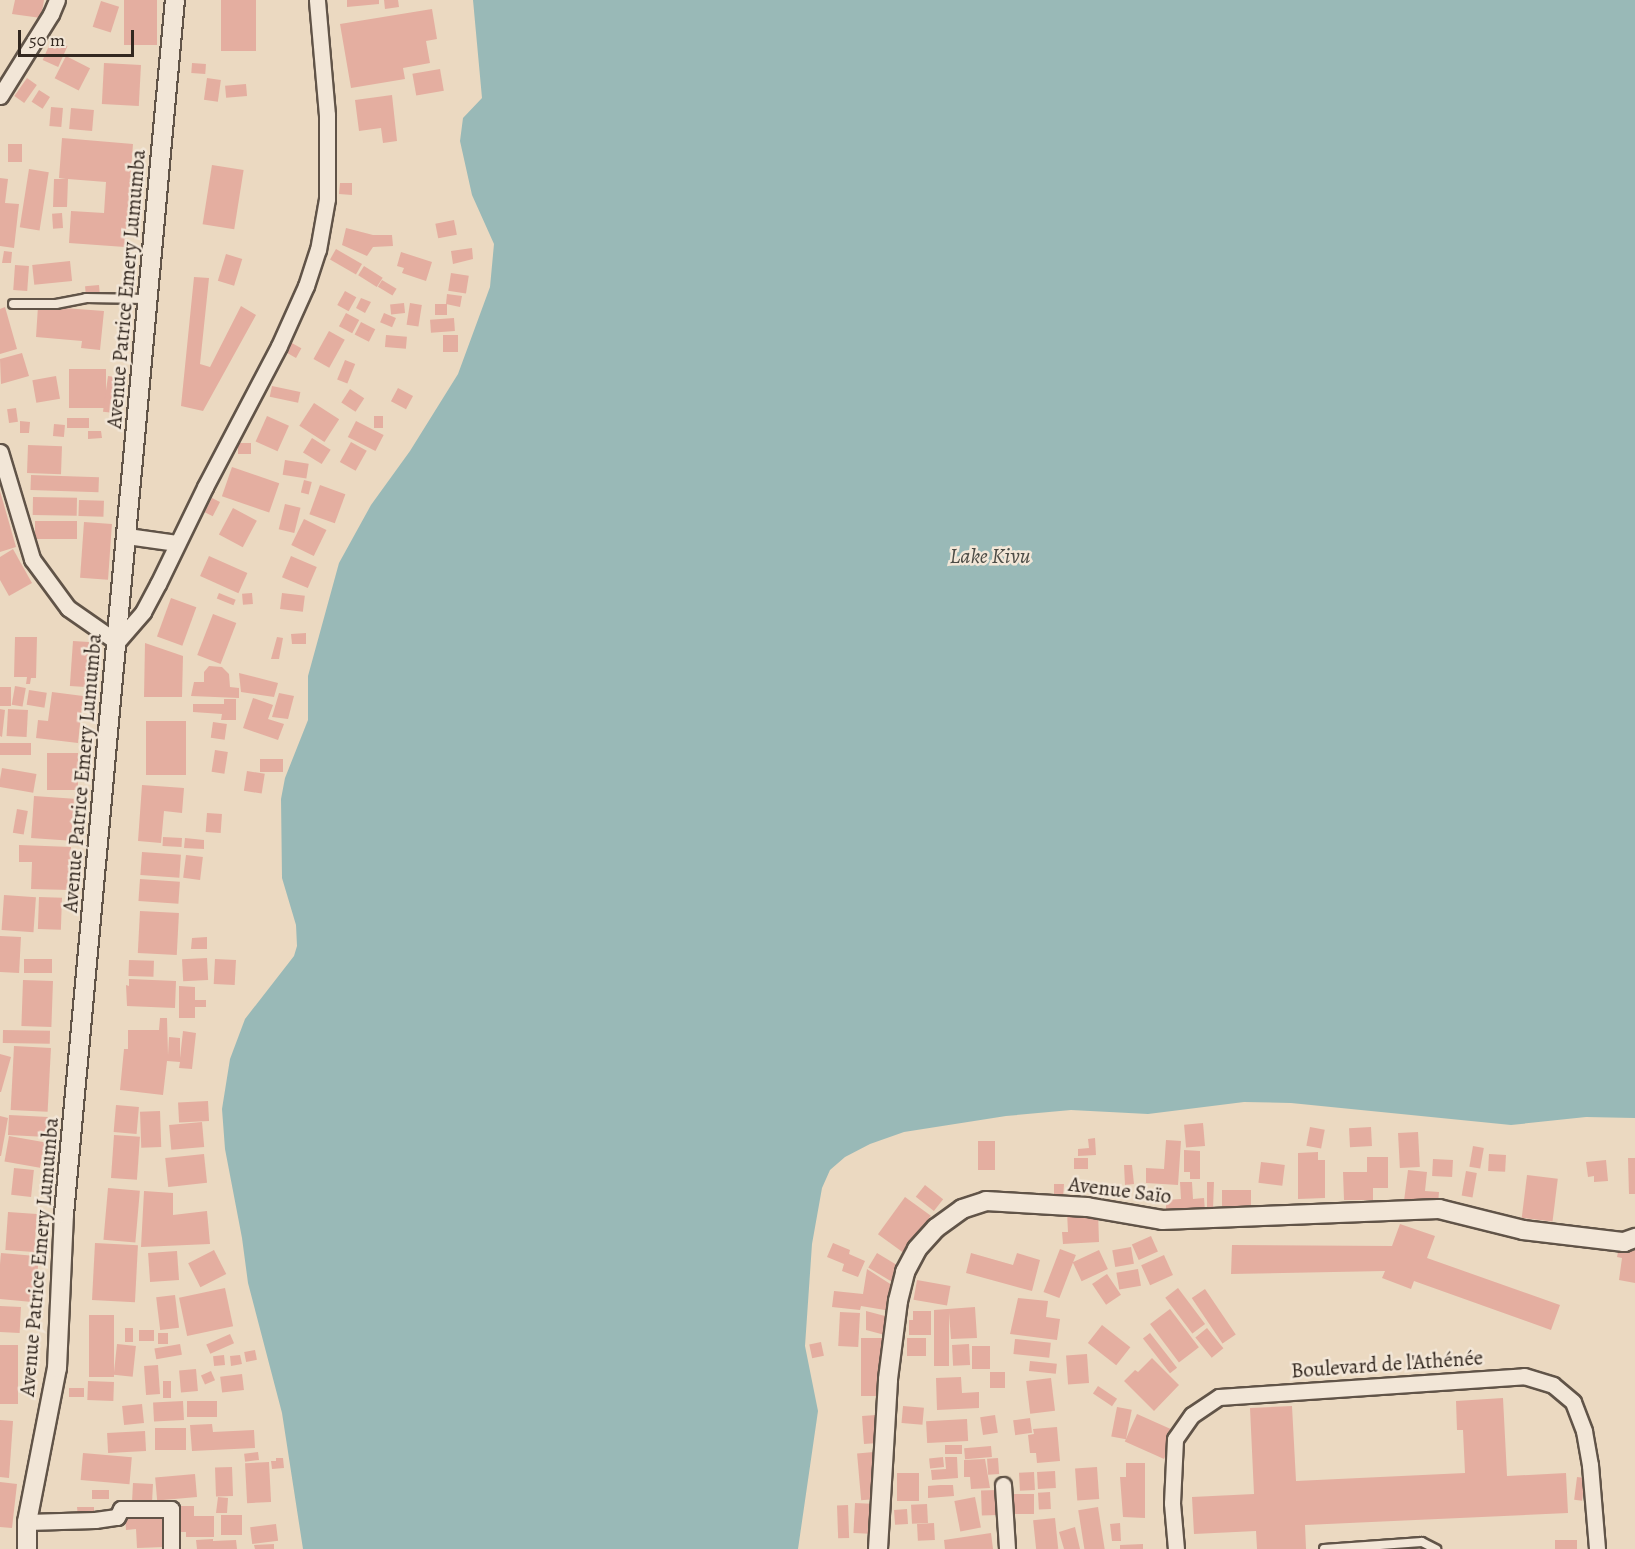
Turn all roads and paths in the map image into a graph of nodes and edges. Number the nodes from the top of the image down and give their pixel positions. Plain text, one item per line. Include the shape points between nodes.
1 (57, 0) edge
2 (176, 0) edge
3 (317, 0) edge
4 (0, 96) edge
5 (147, 298) junction
6 (13, 304) dead end
7 (0, 452) edge
8 (127, 536) junction
9 (177, 543) junction
10 (117, 642) junction
11 (1635, 1238) edge
12 (1003, 1485) dead end
13 (27, 1522) junction
14 (27, 1549) edge
15 (171, 1549) edge
16 (878, 1549) edge
17 (1007, 1549) edge
18 (1176, 1549) edge
19 (1324, 1549) edge
20 (1436, 1549) edge
21 (1597, 1549) edge

1 - 4 street
2 - 5 street, Avenue Patrice Emery Lumumba
3 - 9 street via 327,115 327,187 318,250 279,346
5 - 6 lane
5 - 8 street, Avenue Patrice Emery Lumumba
7 - 10 street via 32,559 68,608
8 - 9 street
8 - 10 street, Avenue Patrice Emery Lumumba
9 - 10 street via 143,612
10 - 13 street, Avenue Patrice Emery Lumumba via 64,1214 57,1368
11 - 16 street, Avenue Saïo via 1624,1242 1523,1230 1439,1209 1162,1220 1087,1207 1009,1202 986,1201 962,1209 936,1228 917,1249 902,1281 888,1379
12 - 17 street
13 - 14 street, Avenue Patrice Emery Lumumba
13 - 15 street via 106,1519 117,1517 121,1509 171,1509
18 - 21 street, Boulevard de l'Athénée via 1172,1503 1175,1439 1192,1415 1219,1397 1524,1376 1553,1385 1573,1402 1584,1431 1590,1465
19 - 20 lane via 1422,1542

